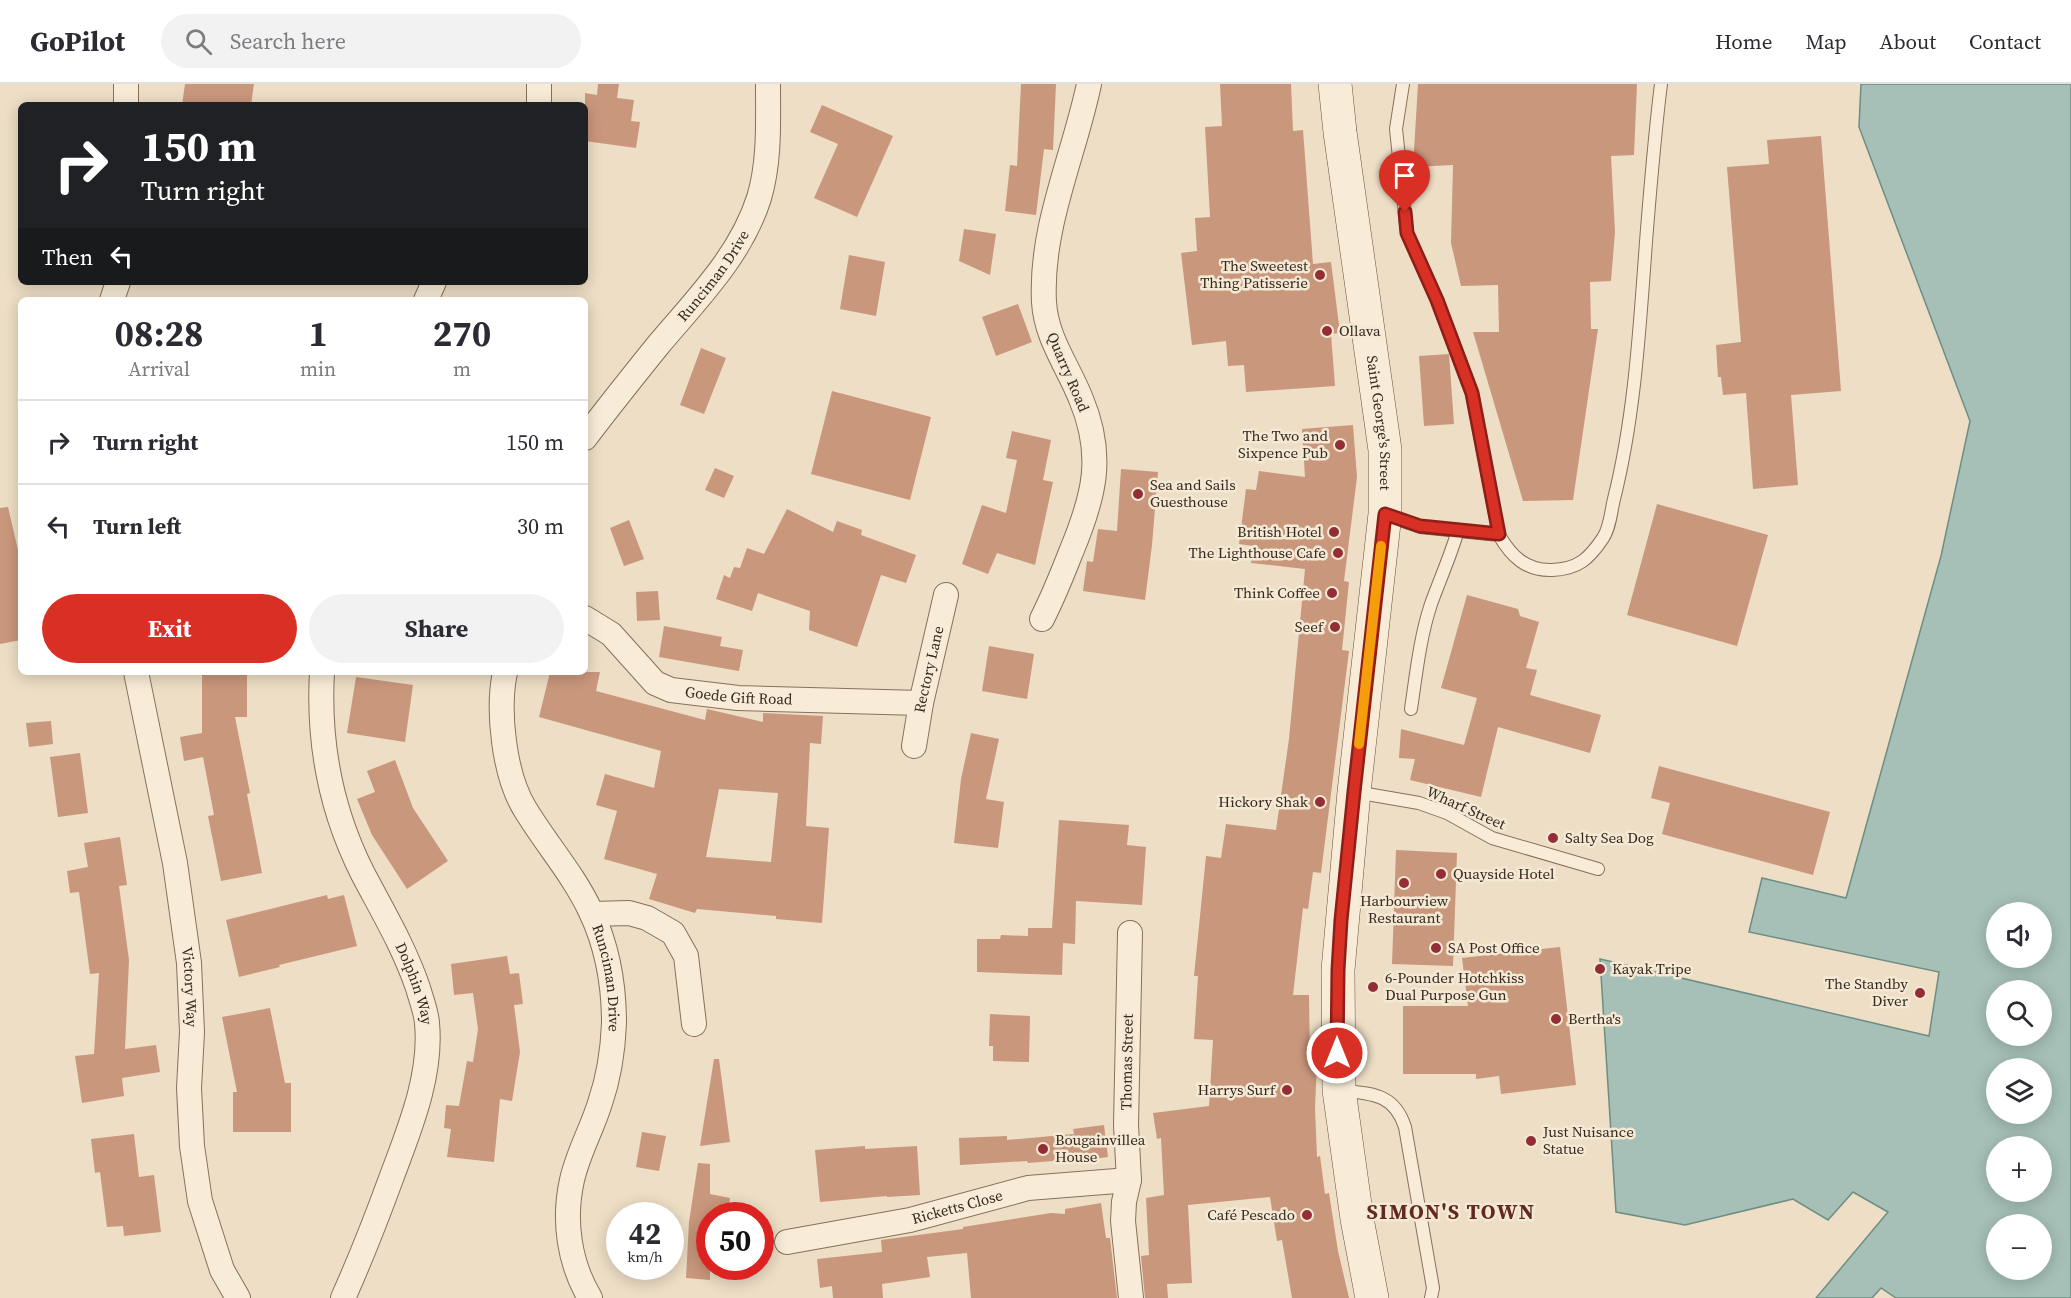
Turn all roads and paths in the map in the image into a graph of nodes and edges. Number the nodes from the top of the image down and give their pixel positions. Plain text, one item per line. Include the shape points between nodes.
1 (126, 84) edge
2 (539, 84) edge
3 (768, 84) edge
4 (1089, 84) edge
5 (1335, 84) edge
6 (1403, 84) edge
7 (1661, 84) edge
8 (126, 102) edge
9 (539, 102) edge
10 (588, 434) edge
11 (1385, 514) junction
12 (1458, 530) junction
13 (1499, 534) junction
14 (946, 595) dead end
15 (1042, 619) dead end
16 (588, 620) edge
17 (137, 675) edge
18 (322, 675) edge
19 (505, 675) edge
20 (921, 703) junction
21 (1411, 709) dead end
22 (914, 746) dead end
23 (1354, 792) junction
24 (1598, 869) dead end
25 (592, 914) junction
26 (1130, 933) dead end
27 (694, 1024) dead end
28 (1339, 1090) junction
29 (1129, 1180) junction
30 (787, 1242) dead end
31 (238, 1298) edge
32 (343, 1298) edge
33 (590, 1298) edge
34 (1131, 1298) edge
35 (1372, 1298) edge
36 (1431, 1298) edge

1 - 8 street
2 - 9 street
3 - 10 street, Runciman Drive via 768,147 764,177 751,219 736,248 704,292
4 - 15 street, Quarry Road via 1044,263 1044,304 1050,332 1092,429 1094,477 1083,524
5 - 11 main road, Saint George's Street via 1385,450
6 - 13 lane via 1396,129 1407,233 1472,393
7 - 13 lane via 1624,456 1605,536 1582,564 1553,570 1536,569 1520,561
11 - 12 lane via 1420,526
11 - 23 main road, Saint George's Street
12 - 13 lane
12 - 21 lane via 1431,605
14 - 20 street, Rectory Lane
16 - 20 street, Goede Gift Road via 611,634 655,683 671,690 738,698
17 - 31 street, Victory Way via 175,863 189,963 190,1112 199,1190 222,1270
18 - 32 street, Dolphin Way via 326,765 342,828 409,961 427,1021 428,1041 423,1084 410,1130
19 - 25 street, Runciman Drive via 501,722 507,762 523,806
20 - 22 street, Rectory Lane
23 - 24 lane, Wharf Street via 1419,803 1447,813 1492,838
23 - 28 main road, Saint George's Street via 1338,970
25 - 27 street via 629,913 673,933 686,956
25 - 33 street, Runciman Drive via 607,958 614,1021 606,1083 572,1178 568,1204 573,1263
26 - 29 street, Thomas Street via 1126,1125
28 - 35 main road, Saint George's Street
28 - 36 lane via 1383,1098 1400,1112 1433,1288
29 - 30 street, Ricketts Close via 1028,1188 910,1220
29 - 34 street, Thomas Street via 1123,1221

